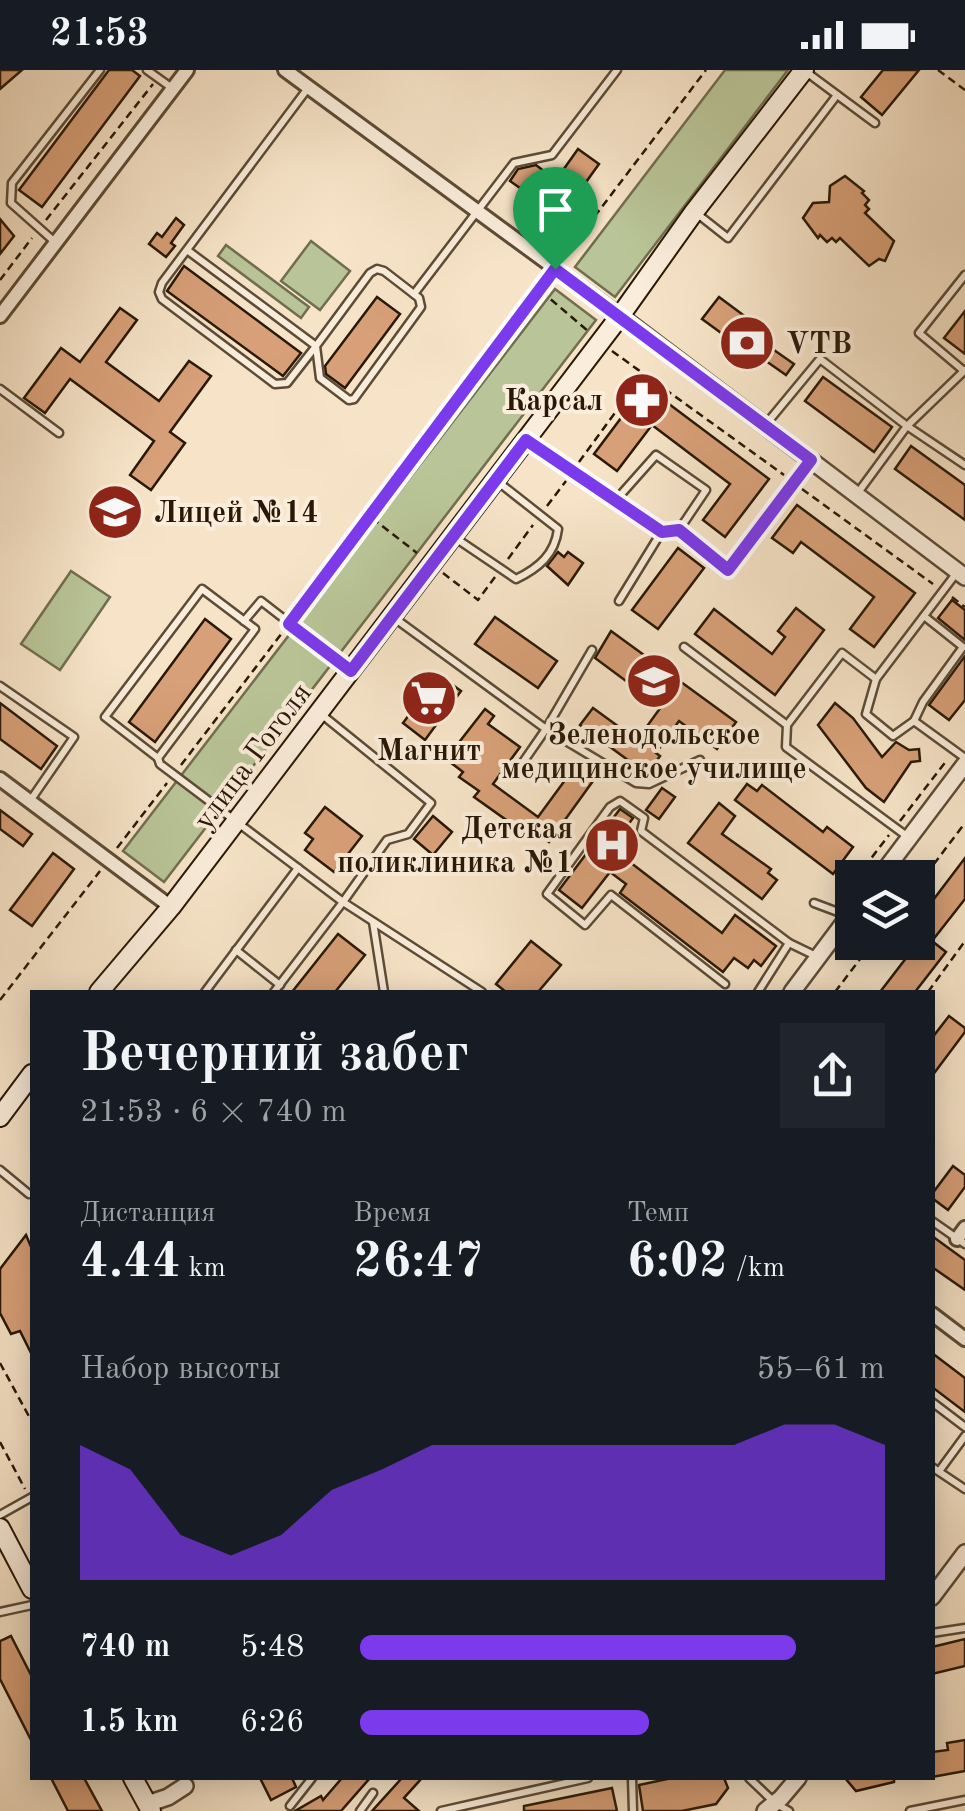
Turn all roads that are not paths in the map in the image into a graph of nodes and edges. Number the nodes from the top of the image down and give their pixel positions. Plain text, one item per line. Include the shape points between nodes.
1 (100, 70) edge
2 (147, 70) edge
3 (187, 70) edge
4 (286, 70) edge
5 (617, 70) edge
6 (804, 70) edge
7 (308, 87) junction
8 (173, 89) junction
9 (837, 95) junction
10 (874, 122) dead end
11 (476, 210) junction
12 (694, 212) junction
13 (56, 243) junction
14 (187, 250) junction
15 (965, 275) edge
16 (414, 294) junction
17 (0, 316) edge
18 (620, 316) junction
19 (316, 346) junction
20 (964, 370) edge
21 (0, 389) edge
22 (765, 426) junction
23 (907, 426) junction
24 (59, 433) dead end
25 (526, 440) junction
26 (811, 460) junction
27 (965, 465) edge
28 (496, 480) junction
29 (856, 494) junction
30 (616, 500) junction
31 (679, 530) junction
32 (662, 532) junction
33 (453, 537) junction
34 (961, 574) edge
35 (620, 601) dead end
36 (392, 616) junction
37 (924, 616) junction
38 (244, 621) junction
39 (684, 646) dead end
40 (592, 650) dead end
41 (351, 671) junction
42 (876, 679) junction
43 (0, 686) edge
44 (319, 712) junction
45 (914, 721) junction
46 (788, 725) junction
47 (546, 730) junction
48 (158, 758) junction
49 (700, 760) dead end
50 (965, 761) edge
51 (519, 768) dead end
52 (0, 779) edge
53 (30, 802) junction
54 (236, 822) junction
55 (910, 838) junction
56 (893, 860) edge
57 (298, 868) junction
58 (344, 902) junction
59 (814, 903) dead end
60 (171, 907) junction
61 (835, 908) edge
62 (373, 921) junction
63 (835, 937) edge
64 (788, 943) junction
65 (236, 950) junction
66 (819, 957) junction
67 (725, 984) dead end
68 (277, 989) edge
69 (102, 990) edge
70 (206, 990) edge
71 (384, 990) edge
72 (479, 990) edge
73 (759, 990) edge
74 (794, 990) edge
75 (30, 1077) edge
76 (0, 1117) edge
77 (0, 1170) edge
78 (29, 1194) dead end
79 (935, 1223) edge
80 (962, 1237) edge
81 (935, 1316) edge
82 (965, 1338) edge
83 (935, 1404) edge
84 (965, 1428) edge
85 (965, 1436) edge
86 (936, 1469) edge
87 (965, 1489) edge
88 (30, 1498) edge
89 (0, 1514) edge
90 (0, 1528) edge
91 (965, 1553) edge
92 (30, 1585) edge
93 (935, 1593) edge
94 (30, 1605) edge
95 (0, 1612) edge
96 (965, 1628) edge
97 (935, 1633) edge
98 (134, 1780) edge
99 (310, 1780) edge
100 (579, 1780) edge
101 (632, 1780) edge
102 (751, 1780) edge
103 (797, 1780) edge
104 (188, 1782) edge
105 (373, 1793) dead end
106 (965, 1800) edge
107 (290, 1806) dead end
108 (149, 1808) edge
109 (776, 1808) edge
110 (172, 1811) edge
111 (360, 1811) edge
112 (441, 1811) edge
113 (633, 1811) edge
114 (910, 1811) edge

1 - 13 lane via 12,183 10,202
2 - 8 lane
3 - 8 street
4 - 7 street
5 - 11 lane via 552,155 514,162
6 - 9 lane
6 - 12 main road, улица Гоголя
7 - 11 street
7 - 14 lane
8 - 13 street
9 - 10 lane
9 - 12 lane via 728,238
11 - 16 lane
11 - 18 street
12 - 18 main road, улица Гоголя
13 - 17 street
14 - 19 lane
14 - 19 lane via 159,288 162,299 278,384 287,383
15 - 20 lane via 919,333
16 - 19 lane via 373,270
16 - 19 lane via 420,311 354,398 320,378
18 - 22 street
18 - 25 main road, улица Гоголя
20 - 23 lane
21 - 24 lane
22 - 23 lane via 820,359
22 - 26 street
23 - 27 lane
23 - 29 lane
25 - 28 main road, улица Гоголя
25 - 30 lane
26 - 29 street
26 - 31 lane via 728,570
28 - 33 main road, улица Гоголя
28 - 33 lane via 558,529 556,544 537,569 516,579
29 - 34 street
30 - 31 lane via 656,455 706,490
30 - 32 lane
31 - 32 lane
32 - 35 lane
33 - 36 main road, улица Гоголя
34 - 37 lane
36 - 41 main road, улица Гоголя
36 - 47 lane
37 - 42 lane
37 - 45 lane via 963,646
38 - 41 lane via 260,601
38 - 48 lane via 255,629
38 - 48 lane via 202,589 104,717
39 - 46 lane
40 - 47 lane
41 - 44 main road, улица Гоголя
42 - 45 lane via 866,714 893,736
42 - 46 lane via 842,653
43 - 53 lane via 74,737
44 - 54 main road, улица Гоголя
44 - 58 lane via 431,803 408,834 387,840
45 - 50 lane
46 - 55 lane via 786,747
47 - 49 lane via 636,783 649,784
47 - 51 lane
48 - 54 lane
50 - 55 street
52 - 53 street
53 - 60 street
54 - 57 lane
54 - 60 main road, улица Гоголя
55 - 56 street
57 - 58 lane
57 - 65 lane
58 - 62 lane
58 - 68 lane
59 - 61 lane
60 - 69 main road, улица Гоголя
62 - 71 lane
62 - 72 lane
63 - 66 street
64 - 66 lane
64 - 67 lane via 641,831 644,818 620,800 547,894 585,925 611,896
64 - 73 lane
65 - 68 lane
65 - 70 lane
66 - 74 street
75 - 76 main road
77 - 78 lane
79 - 80 lane
81 - 82 street
83 - 84 lane
85 - 86 lane
86 - 87 lane
88 - 89 lane
90 - 92 main road
91 - 93 street
94 - 95 lane
96 - 97 lane
98 - 108 main road
99 - 107 lane
100 - 112 lane
101 - 113 lane
102 - 109 lane
103 - 109 street
104 - 108 street
104 - 110 street
105 - 111 lane
106 - 114 lane

